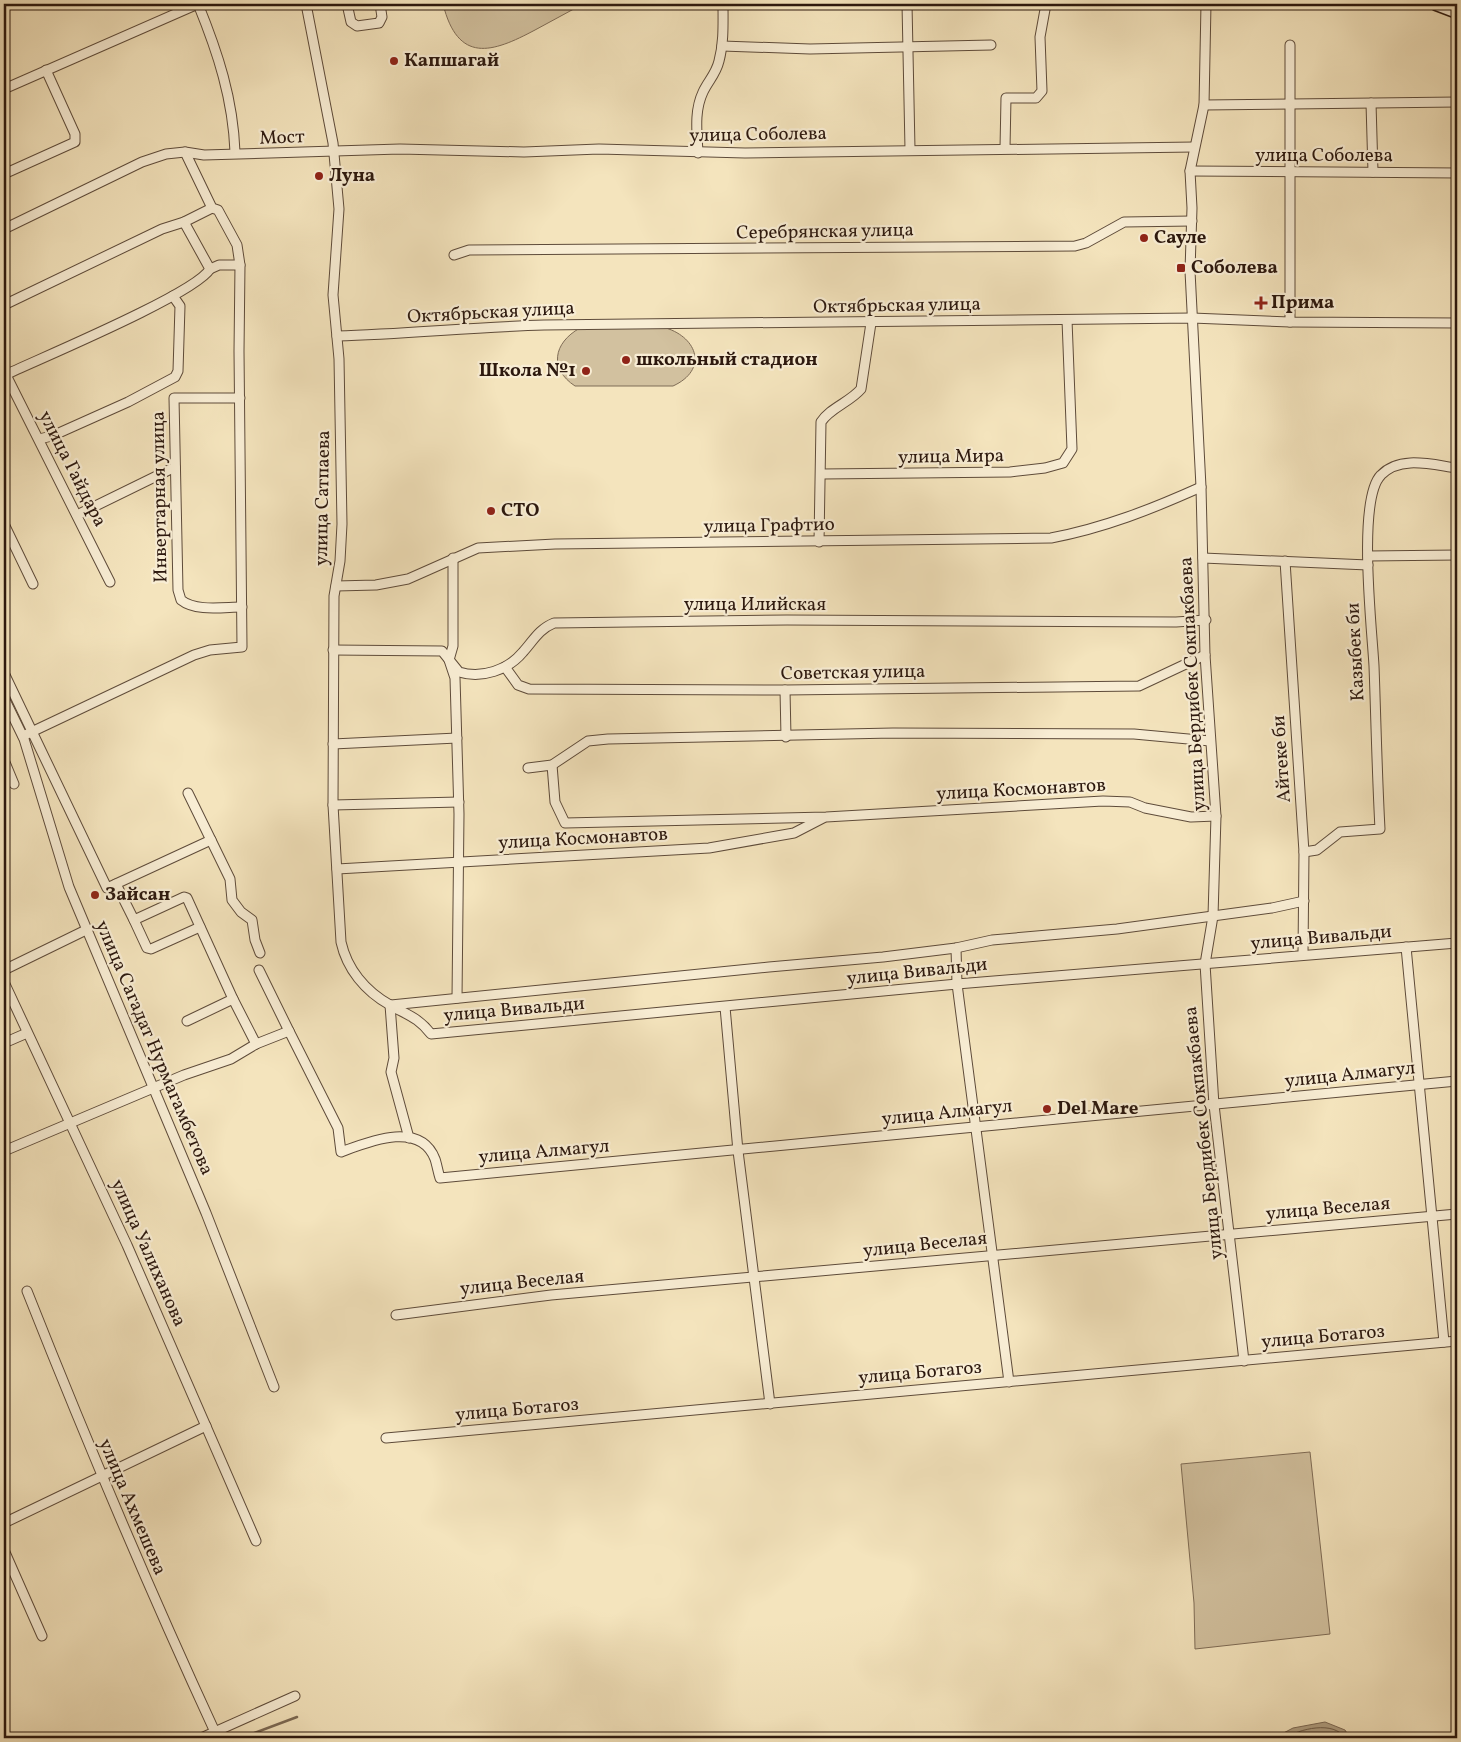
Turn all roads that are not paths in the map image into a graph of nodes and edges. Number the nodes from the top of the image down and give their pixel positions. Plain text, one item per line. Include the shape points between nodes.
1 (198, 4) edge
2 (306, 4) edge
3 (347, 4) edge
4 (380, 4) edge
5 (723, 4) edge
6 (907, 4) edge
7 (1046, 4) edge
8 (1206, 4) edge
9 (1436, 4) edge
10 (1457, 12) edge
11 (1290, 45) dead end
12 (722, 46) junction
13 (908, 46) junction
14 (992, 46) dead end
15 (46, 70) junction
16 (4, 89) edge
17 (1457, 102) edge
18 (1371, 103) junction
19 (1290, 104) junction
20 (1204, 105) junction
21 (1194, 147) junction
22 (1005, 148) junction
23 (910, 150) junction
24 (184, 152) junction
25 (322, 152) joint
26 (334, 152) junction
27 (698, 153) junction
28 (239, 154) junction
29 (1190, 171) junction
30 (1289, 171) junction
31 (1373, 172) junction
32 (1457, 173) edge
33 (4, 174) edge
34 (212, 208) junction
35 (1192, 221) junction
36 (184, 222) junction
37 (4, 228) edge
38 (454, 254) dead end
39 (240, 265) junction
40 (210, 269) junction
41 (173, 296) junction
42 (4, 305) edge
43 (1192, 318) junction
44 (1067, 320) junction
45 (1290, 322) junction
46 (871, 323) junction
47 (1457, 323) edge
48 (337, 336) junction
49 (5, 373) edge
50 (240, 398) junction
51 (39, 439) junction
52 (175, 467) junction
53 (1457, 468) edge
54 (822, 474) junction
55 (1201, 487) junction
56 (77, 516) junction
57 (4, 524) edge
58 (819, 542) junction
59 (1457, 555) edge
60 (453, 558) junction
61 (1203, 558) junction
62 (1368, 560) junction
63 (1285, 561) junction
64 (110, 582) dead end
65 (33, 584) dead end
66 (336, 586) junction
67 (242, 607) junction
68 (1206, 620) junction
69 (333, 650) junction
70 (1206, 656) junction
71 (449, 660) junction
72 (505, 667) junction
73 (4, 673) edge
74 (785, 690) junction
75 (4, 698) edge
76 (33, 732) junction
77 (23, 736) junction
78 (786, 737) junction
79 (457, 738) junction
80 (1210, 740) junction
81 (333, 744) junction
82 (4, 760) edge
83 (552, 765) junction
84 (528, 768) dead end
85 (14, 784) dead end
86 (188, 793) dead end
87 (458, 802) junction
88 (333, 805) junction
89 (1216, 816) junction
90 (826, 817) junction
91 (211, 840) junction
92 (1304, 852) junction
93 (458, 863) junction
94 (337, 869) junction
95 (116, 884) junction
96 (1304, 901) junction
97 (1213, 916) junction
98 (134, 920) junction
99 (200, 927) junction
100 (86, 930) junction
101 (1457, 942) edge
102 (1406, 947) junction
103 (956, 948) junction
104 (260, 953) dead end
105 (1303, 954) junction
106 (1205, 964) junction
107 (4, 970) edge
108 (259, 970) dead end
109 (4, 982) edge
110 (958, 984) junction
111 (233, 998) junction
112 (457, 998) junction
113 (390, 1005) junction
114 (726, 1007) junction
115 (187, 1020) dead end
116 (289, 1030) junction
117 (27, 1033) junction
118 (4, 1043) edge
119 (256, 1044) junction
120 (1457, 1081) edge
121 (1418, 1084) junction
122 (152, 1089) junction
123 (1214, 1106) junction
124 (70, 1123) junction
125 (976, 1126) junction
126 (409, 1138) junction
127 (4, 1151) edge
128 (738, 1151) junction
129 (1457, 1214) edge
130 (1431, 1216) junction
131 (1231, 1235) junction
132 (992, 1255) junction
133 (754, 1279) junction
134 (27, 1291) dead end
135 (396, 1315) dead end
136 (1457, 1341) edge
137 (1444, 1342) junction
138 (1244, 1361) junction
139 (1009, 1382) junction
140 (274, 1387) dead end
141 (770, 1404) junction
142 (206, 1426) junction
143 (386, 1438) dead end
144 (100, 1475) junction
145 (4, 1522) edge
146 (256, 1541) dead end
147 (4, 1550) edge
148 (42, 1636) dead end
149 (295, 1696) dead end
150 (215, 1732) junction
151 (201, 1738) edge

1 - 15 street
1 - 28 street via 225,76
2 - 26 street, улица Сатпаева
3 - 4 street via 351,22 357,26 379,23 382,17
5 - 12 street
6 - 13 street
7 - 22 street via 1040,37 1042,91 1036,98 1006,98
8 - 20 street, улица Бердибек Сокпакбаева
9 - 10 main road
11 - 19 street
12 - 13 street via 810,49
12 - 27 street via 713,78 703,92 697,114
13 - 14 street
13 - 23 street
15 - 16 street
15 - 33 street via 75,142
17 - 18 street
18 - 19 street
18 - 31 street
19 - 20 street
19 - 30 street
20 - 21 street, улица Бердибек Сокпакбаева
21 - 22 street, улица Соболева
21 - 29 street, улица Бердибек Сокпакбаева
22 - 23 street, улица Соболева
23 - 27 street, улица Соболева
24 - 28 street
24 - 34 street
24 - 37 street via 142,162
25 - 26 street, улица Соболева
25 - 28 street, Мост
26 - 27 street, улица Соболева via 400,149
26 - 48 street, улица Сатпаева via 339,209 333,295
29 - 30 street, улица Соболева
29 - 35 street, улица Бердибек Сокпакбаева
30 - 31 street, улица Соболева
30 - 45 street
31 - 32 street, улица Соболева
34 - 36 street
34 - 39 street via 218,210 237,245
35 - 38 street, Серебрянская улица via 1124,222 1074,246 469,250
35 - 43 street, улица Бердибек Сокпакбаева
36 - 40 street
36 - 42 street via 162,229
39 - 40 street via 219,265
39 - 50 street
40 - 41 street via 201,279
41 - 49 street
41 - 51 street via 180,306 178,371 175,377 111,410
43 - 44 street, Октябрьская улица
43 - 45 street, Октябрьская улица
43 - 55 street, улица Бердибек Сокпакбаева
44 - 46 street, Октябрьская улица
44 - 54 street, улица Мира via 1072,449 1063,463 1010,472
45 - 47 street, Октябрьская улица
46 - 48 street, Октябрьская улица via 544,325
46 - 54 street via 861,389 821,422
48 - 66 street, улица Сатпаева via 342,524
49 - 51 street, улица Гайдара
50 - 52 street, Инвертарная улица via 174,398
50 - 67 street
51 - 56 street, улица Гайдара
52 - 56 street
52 - 67 street, Инвертарная улица via 178,590 181,600 204,607
53 - 62 street, Казыбек би via 1406,463 1393,466 1376,480 1371,497
54 - 58 street
55 - 58 street, улица Графтио via 1152,509 1082,532 1051,538
55 - 61 street, улица Бердибек Сокпакбаева
56 - 64 street, улица Гайдара
57 - 65 street
58 - 60 street, улица Графтио via 555,544 478,548
59 - 62 street
60 - 66 street, улица Графтио via 408,579 376,585
60 - 71 street via 453,646
61 - 63 street
61 - 68 street, улица Бердибек Сокпакбаева
62 - 63 street
62 - 92 street, Казыбек би via 1380,829 1340,832 1316,850
63 - 92 street, Айтеке би
66 - 69 street, улица Сатпаева
67 - 76 street via 242,647 194,655
68 - 70 street, улица Бердибек Сокпакбаева
68 - 72 street, улица Илийская via 554,623 542,629 522,654
69 - 71 street, улица Илийская via 442,651
69 - 81 street, улица Сатпаева
70 - 74 street, Советская улица via 1140,686
70 - 80 street, улица Бердибек Сокпакбаева
71 - 72 street, улица Илийская via 459,672 466,674 485,674
71 - 79 street via 455,678
72 - 74 street, Советская улица via 518,685 529,689
73 - 76 street
74 - 78 street
75 - 77 street, улица Сагадат Нурмагамбетова
76 - 77 street
76 - 95 street via 107,888
77 - 100 street, улица Сагадат Нурмагамбетова via 59,858
78 - 80 street via 893,733 1134,734
78 - 83 street via 608,738 582,744
79 - 81 street
79 - 87 street
80 - 89 street, улица Бердибек Сокпакбаева
81 - 88 street, улица Сатпаева
82 - 85 street
83 - 84 street
83 - 90 street, улица Космонавтов via 555,802 565,823
86 - 91 street
87 - 88 street
87 - 93 street
88 - 94 street, улица Сатпаева
89 - 90 street, улица Космонавтов via 1192,817 1130,802 1103,800
89 - 97 street, улица Бердибек Сокпакбаева
90 - 93 street, улица Космонавтов via 794,833 709,848
91 - 95 street
91 - 104 street via 230,879 232,900 252,920 254,940
92 - 96 street, Айтеке би
93 - 94 street, улица Космонавтов
93 - 112 street
94 - 113 street, улица Сатпаева via 345,959 370,992
95 - 98 street
96 - 97 street
96 - 105 street, Айтеке би
97 - 103 street via 1117,929 992,940
97 - 106 street, улица Бердибек Сокпакбаева
98 - 99 street via 147,948 151,949
98 - 99 street via 184,897
99 - 111 street
100 - 107 street
100 - 122 street, улица Сагадат Нурмагамбетова
101 - 102 street, улица Вивальди
102 - 105 street, улица Вивальди
102 - 121 street
103 - 110 street
103 - 112 street
105 - 106 street, улица Вивальди
106 - 110 street, улица Вивальди
106 - 123 street, улица Бердибек Сокпакбаева
108 - 116 street
109 - 117 street, улица Уалиханова
110 - 114 street, улица Вивальди
110 - 125 street
111 - 115 street
111 - 119 street
112 - 113 street
113 - 114 street, улица Вивальди via 418,1019 431,1034
113 - 126 street via 394,1058 391,1072
114 - 128 street
116 - 119 street
116 - 126 street via 338,1128 341,1152 373,1140 402,1135
117 - 118 street
117 - 124 street, улица Уалиханова
119 - 122 street via 231,1059
120 - 121 street, улица Алмагул
121 - 123 street, улица Алмагул
121 - 130 street
122 - 124 street
122 - 140 street, улица Сагадат Нурмагамбетова via 206,1213
123 - 125 street, улица Алмагул
123 - 131 street, улица Бердибек Сокпакбаева
124 - 127 street
124 - 142 street, улица Уалиханова via 128,1245
125 - 128 street, улица Алмагул
125 - 132 street
126 - 128 street, улица Алмагул via 426,1144 435,1157 440,1178
128 - 133 street
129 - 130 street, улица Веселая
130 - 131 street, улица Веселая
130 - 137 street
131 - 132 street, улица Веселая
131 - 138 street, улица Бердибек Сокпакбаева
132 - 133 street, улица Веселая
132 - 139 street
133 - 135 street, улица Веселая via 551,1295
133 - 141 street
134 - 144 street, улица Ахмешева
136 - 137 street, улица Ботагоз
137 - 138 street, улица Ботагоз
138 - 139 street, улица Ботагоз
139 - 141 street, улица Ботагоз
141 - 143 street, улица Ботагоз
142 - 144 street
142 - 146 street, улица Уалиханова
144 - 145 street
144 - 150 street, улица Ахмешева
147 - 148 street
149 - 150 street
150 - 151 street

